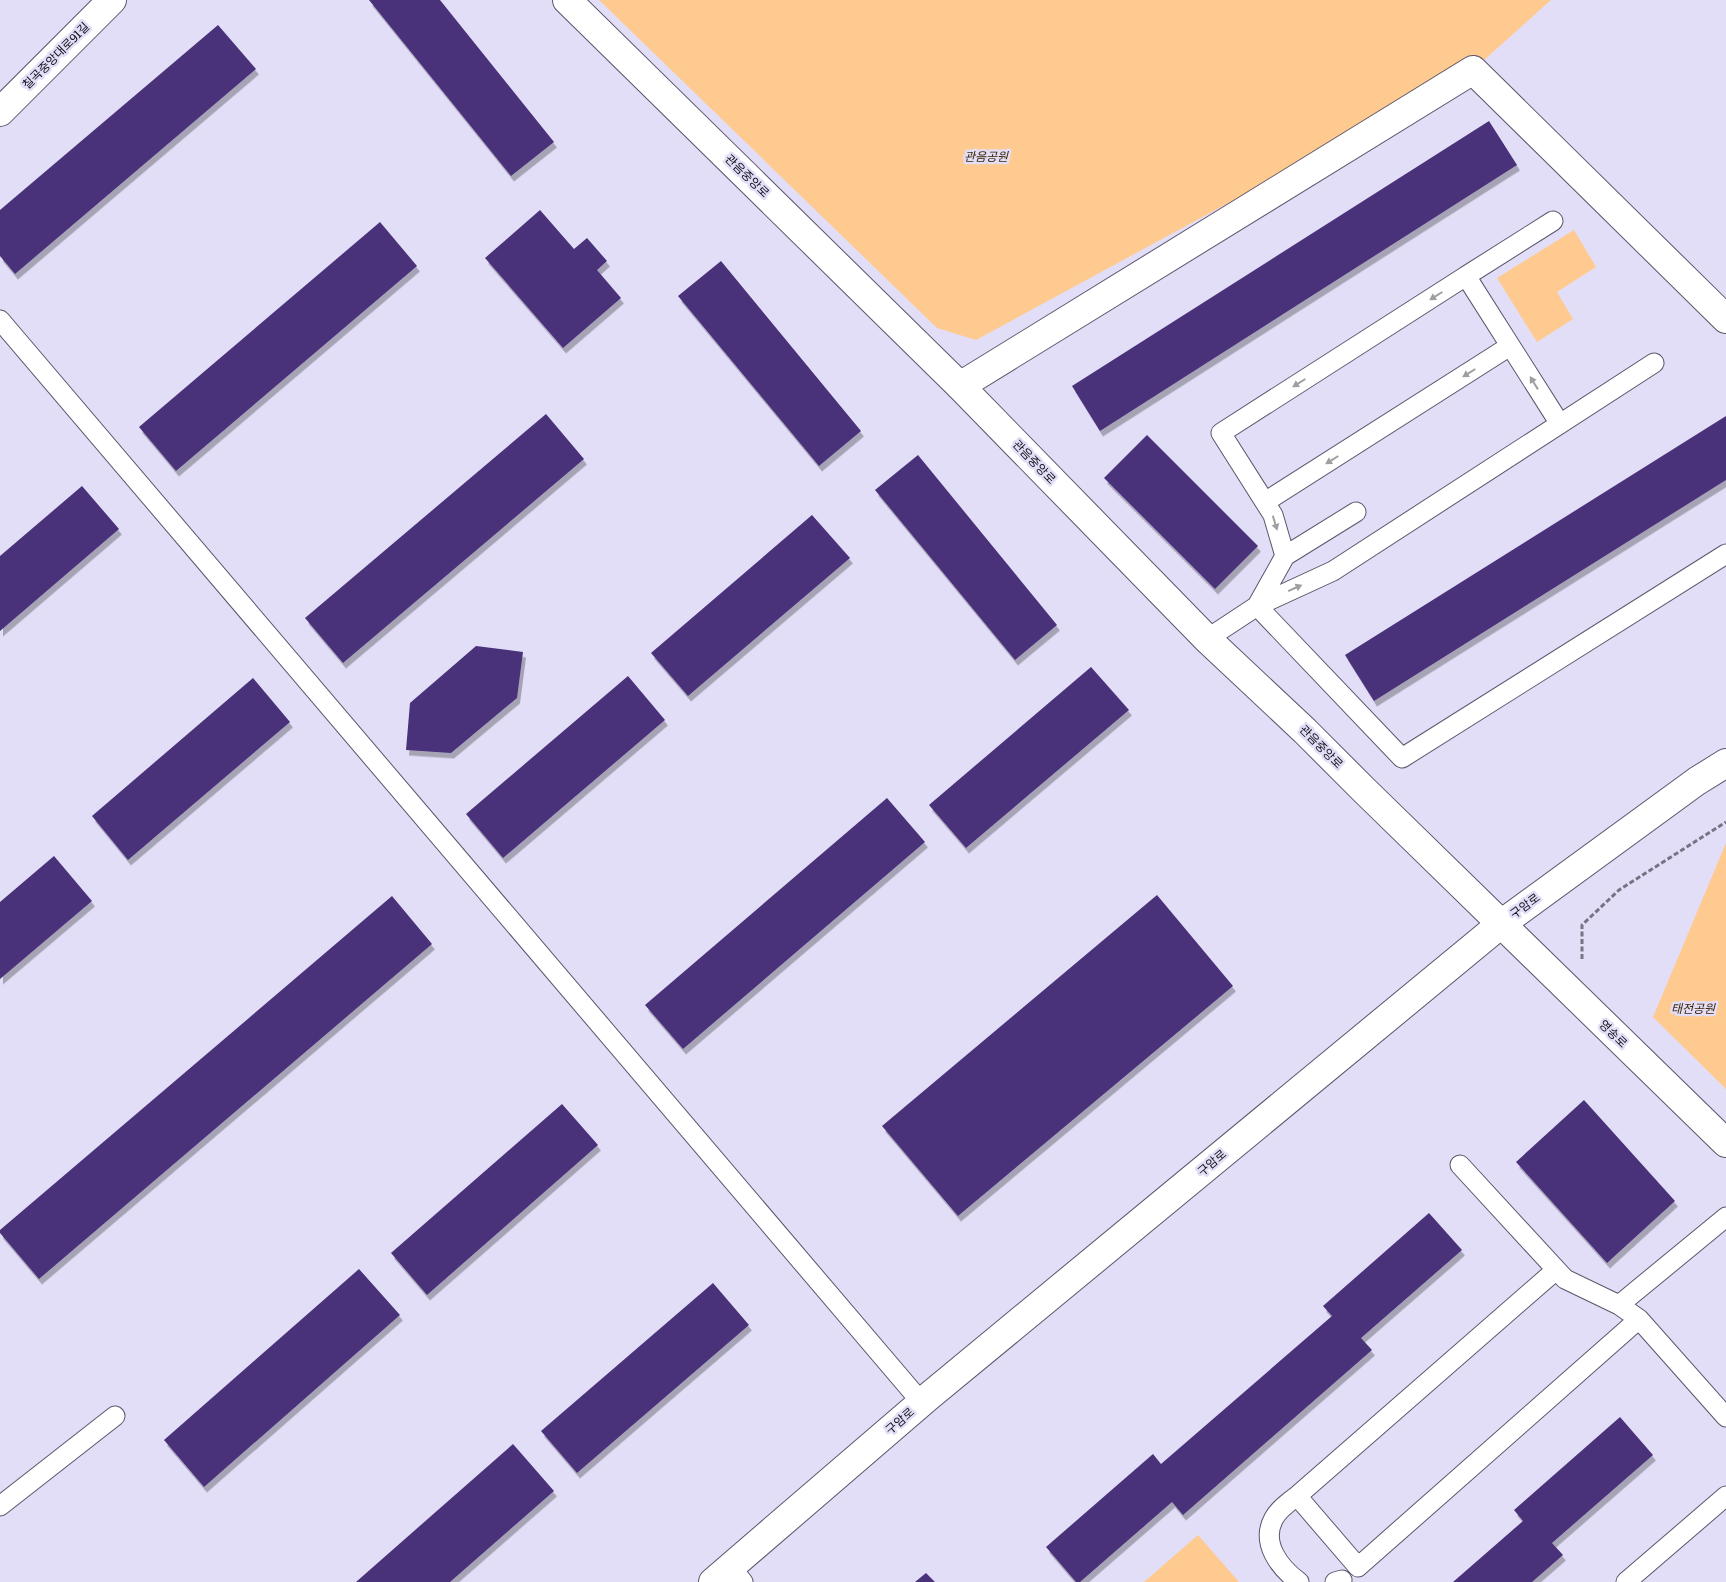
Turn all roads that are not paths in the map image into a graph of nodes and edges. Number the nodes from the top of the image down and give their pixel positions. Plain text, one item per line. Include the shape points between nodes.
1 (112, 0) edge
2 (567, 0) edge
3 (0, 112) edge
4 (1553, 221) dead end
5 (1466, 276) junction
6 (1726, 318) edge
7 (0, 320) edge
8 (1510, 346) junction
9 (1654, 363) dead end
10 (960, 386) junction
11 (1560, 424) junction
12 (1265, 502) junction
13 (1356, 512) dead end
14 (1726, 554) edge
15 (1285, 556) junction
16 (1257, 606) junction
17 (1207, 639) junction
18 (1726, 763) edge
19 (1501, 924) junction
20 (1726, 1143) edge
21 (1460, 1165) dead end
22 (1726, 1217) edge
23 (1556, 1270) junction
24 (1619, 1305) junction
25 (1638, 1319) junction
26 (922, 1403) junction
27 (115, 1416) dead end
28 (1726, 1417) edge
29 (1297, 1496) junction
30 (1726, 1496) edge
31 (0, 1506) edge
32 (729, 1577) edge
33 (1299, 1582) edge
34 (1626, 1582) edge

1 - 3 main road, 칠곡중앙대로91길
2 - 10 main road, 관음중앙로
4 - 5 lane
5 - 8 lane
5 -> 12 lane via 1221,432
6 - 10 main road via 1473,70
7 - 26 lane
11 -> 8 lane
8 -> 12 lane
9 - 11 lane
10 - 17 main road, 관음중앙로
16 -> 11 lane via 1333,571
12 -> 15 lane via 1273,515
13 - 15 lane
14 - 16 lane via 1402,758
15 - 16 lane
16 - 17 lane
17 - 19 main road, 관음중앙로
18 - 19 main road, 구암로
19 - 20 main road, 영송로
19 - 26 main road, 구암로
21 - 23 lane
22 - 24 lane
23 - 24 lane via 1565,1279
23 - 29 lane
24 - 25 lane
25 - 28 lane
25 - 29 lane via 1358,1567
26 - 32 main road, 구암로
27 - 31 lane
29 - 33 lane via 1274,1518 1270,1534 1273,1555
30 - 34 lane

